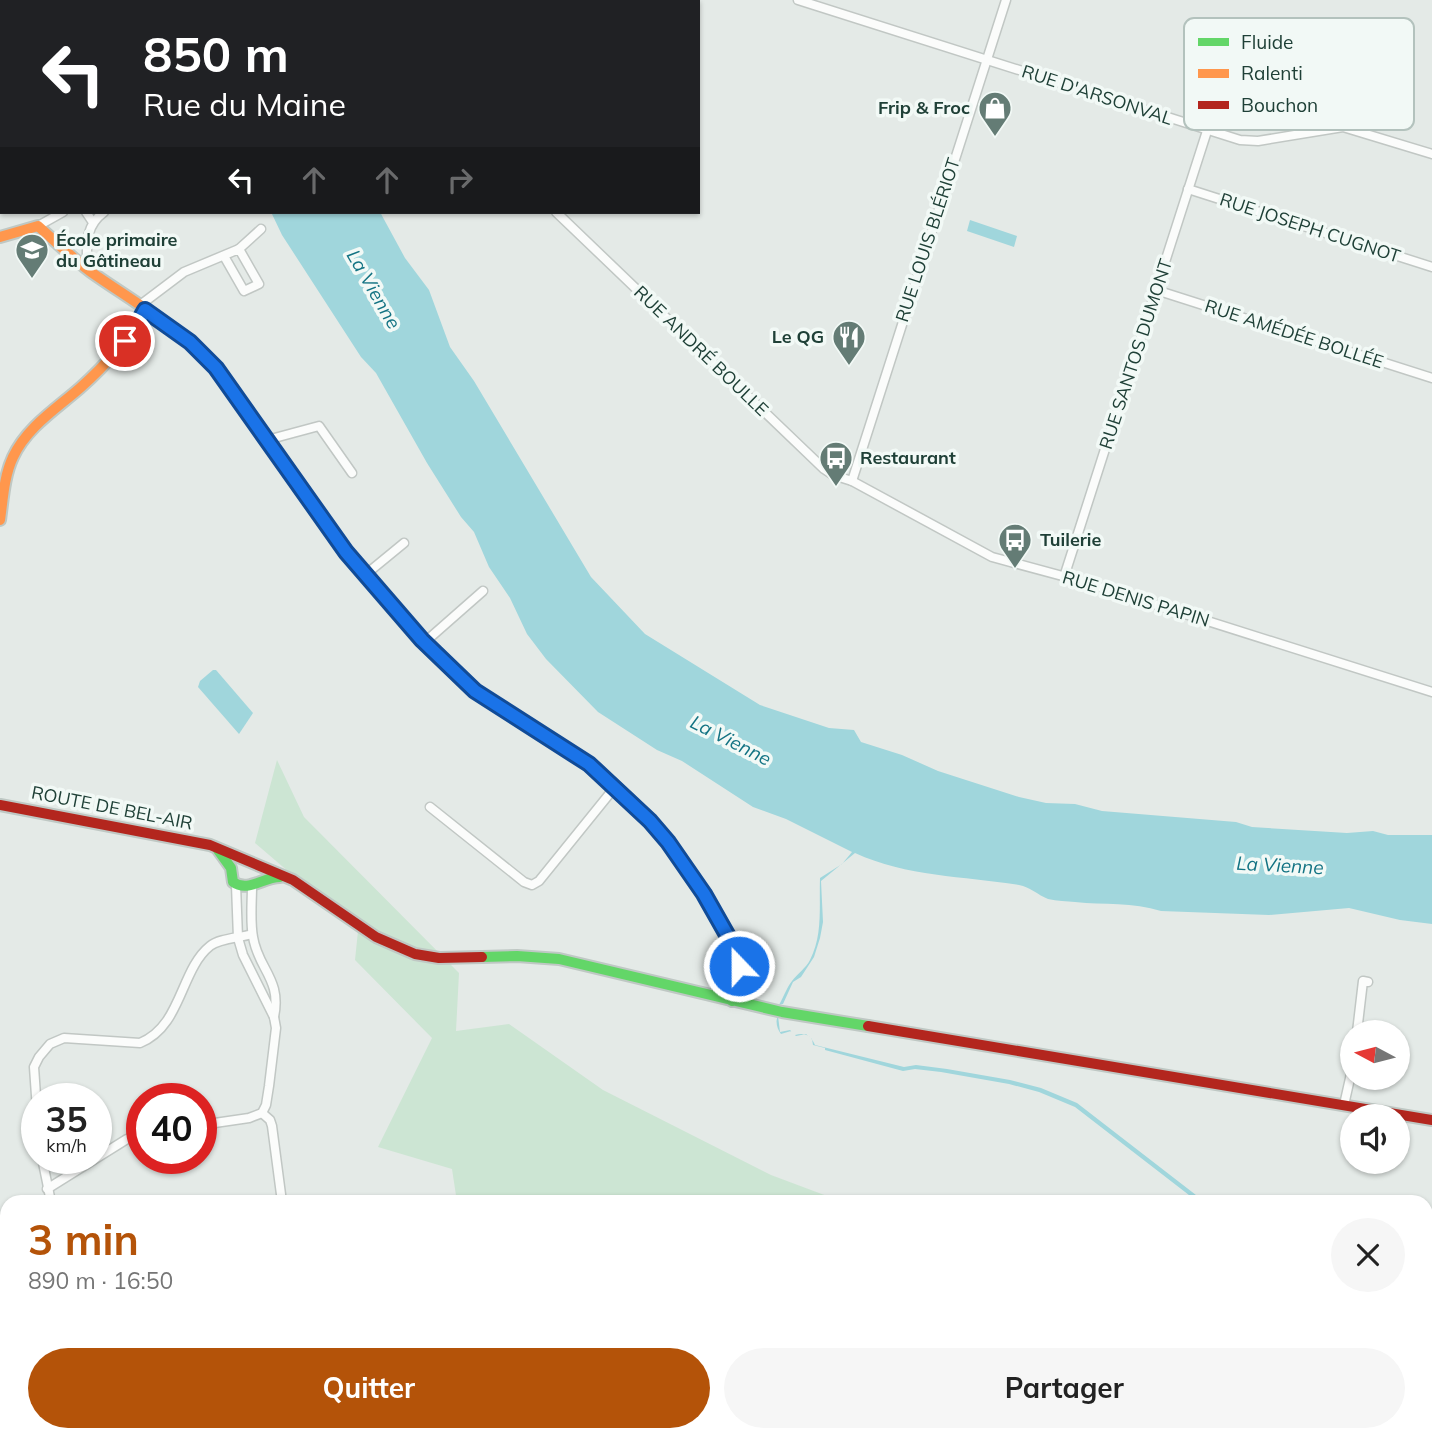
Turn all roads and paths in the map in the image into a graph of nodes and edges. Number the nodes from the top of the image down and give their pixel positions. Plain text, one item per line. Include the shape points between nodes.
1 (798, 0) edge
2 (1006, 0) edge
3 (986, 60) junction
4 (1184, 124) edge
5 (1204, 130) edge
6 (1325, 130) edge
7 (1353, 130) edge
8 (1207, 131) junction
9 (1432, 154) edge
10 (1188, 189) junction
11 (59, 214) edge
12 (87, 214) edge
13 (101, 214) edge
14 (558, 214) edge
15 (92, 221) junction
16 (38, 226) junction
17 (261, 229) dead end
18 (0, 237) edge
19 (239, 248) junction
20 (224, 256) junction
21 (1432, 267) edge
22 (87, 269) junction
23 (1156, 290) junction
24 (142, 308) junction
25 (1432, 378) edge
26 (267, 440) junction
27 (352, 473) dead end
28 (852, 481) junction
29 (0, 520) edge
30 (404, 543) dead end
31 (365, 575) junction
32 (1064, 576) junction
33 (483, 591) dead end
34 (425, 642) junction
35 (1432, 692) edge
36 (615, 787) junction
37 (0, 805) edge
38 (430, 807) dead end
39 (216, 848) junction
40 (241, 859) junction
41 (256, 865) junction
42 (230, 869) junction
43 (286, 877) junction
44 (254, 883) junction
45 (236, 885) junction
46 (253, 934) junction
47 (238, 939) junction
48 (1368, 982) dead end
49 (732, 1001) junction
50 (274, 1017) junction
51 (1358, 1020) edge
52 (35, 1083) edge
53 (1340, 1104) edge
54 (262, 1113) junction
55 (1410, 1116) edge
56 (1432, 1120) edge
57 (217, 1123) edge
58 (126, 1140) edge
59 (45, 1174) edge
60 (47, 1189) junction
61 (49, 1195) edge
62 (281, 1195) edge

1 - 3 street, RUE D'ARSONVAL
2 - 3 street, RUE LOUIS BLÉRIOT
3 - 4 street, RUE D'ARSONVAL
3 - 28 street, RUE LOUIS BLÉRIOT
5 - 8 street, RUE D'ARSONVAL
6 - 8 street, RUE D'ARSONVAL via 1251,142
7 - 9 street, RUE D'ARSONVAL
8 - 10 street, RUE SANTOS DUMONT
10 - 21 street, RUE JOSEPH CUGNOT
10 - 23 street, RUE SANTOS DUMONT
11 - 16 street
12 - 15 street
13 - 15 street
14 - 28 street, RUE ANDRÉ BOULLE via 824,469
15 - 22 street
16 - 18 street
16 - 22 street
17 - 19 street
19 - 20 street
19 - 20 street via 259,284 244,292
20 - 24 street via 184,272
22 - 24 street
23 - 25 street, RUE AMÉDÉE BOLLÉE
23 - 32 street, RUE SANTOS DUMONT
24 - 26 street via 190,342 216,368
24 - 29 street via 135,328 117,350 20,445 8,470
26 - 27 street via 319,426
26 - 31 street
28 - 32 street, RUE DENIS PAPIN via 985,554
30 - 31 street
31 - 34 street
32 - 35 street, RUE DENIS PAPIN
33 - 34 street
34 - 36 street via 475,691 564,747
36 - 38 street via 540,881 532,884
36 - 49 street via 668,842 728,937 739,966
37 - 39 street, ROUTE DE BEL-AIR
39 - 40 street, ROUTE DE BEL-AIR
39 - 42 street
40 - 41 street
40 - 42 street
41 - 43 street
41 - 44 street via 259,873
42 - 45 street
43 - 44 street via 271,876
43 - 49 street via 376,937 415,954 559,959
44 - 45 street via 244,888
44 - 46 street
45 - 47 street
46 - 47 street
46 - 50 street via 274,984
47 - 50 street
47 - 52 street via 209,947 152,1038 141,1043 64,1038 50,1044 39,1057
48 - 51 street via 1363,981
49 - 53 street
50 - 54 street via 269,1086
54 - 57 street
54 - 62 street via 272,1126
55 - 56 street
58 - 60 street
59 - 60 street
60 - 61 street

